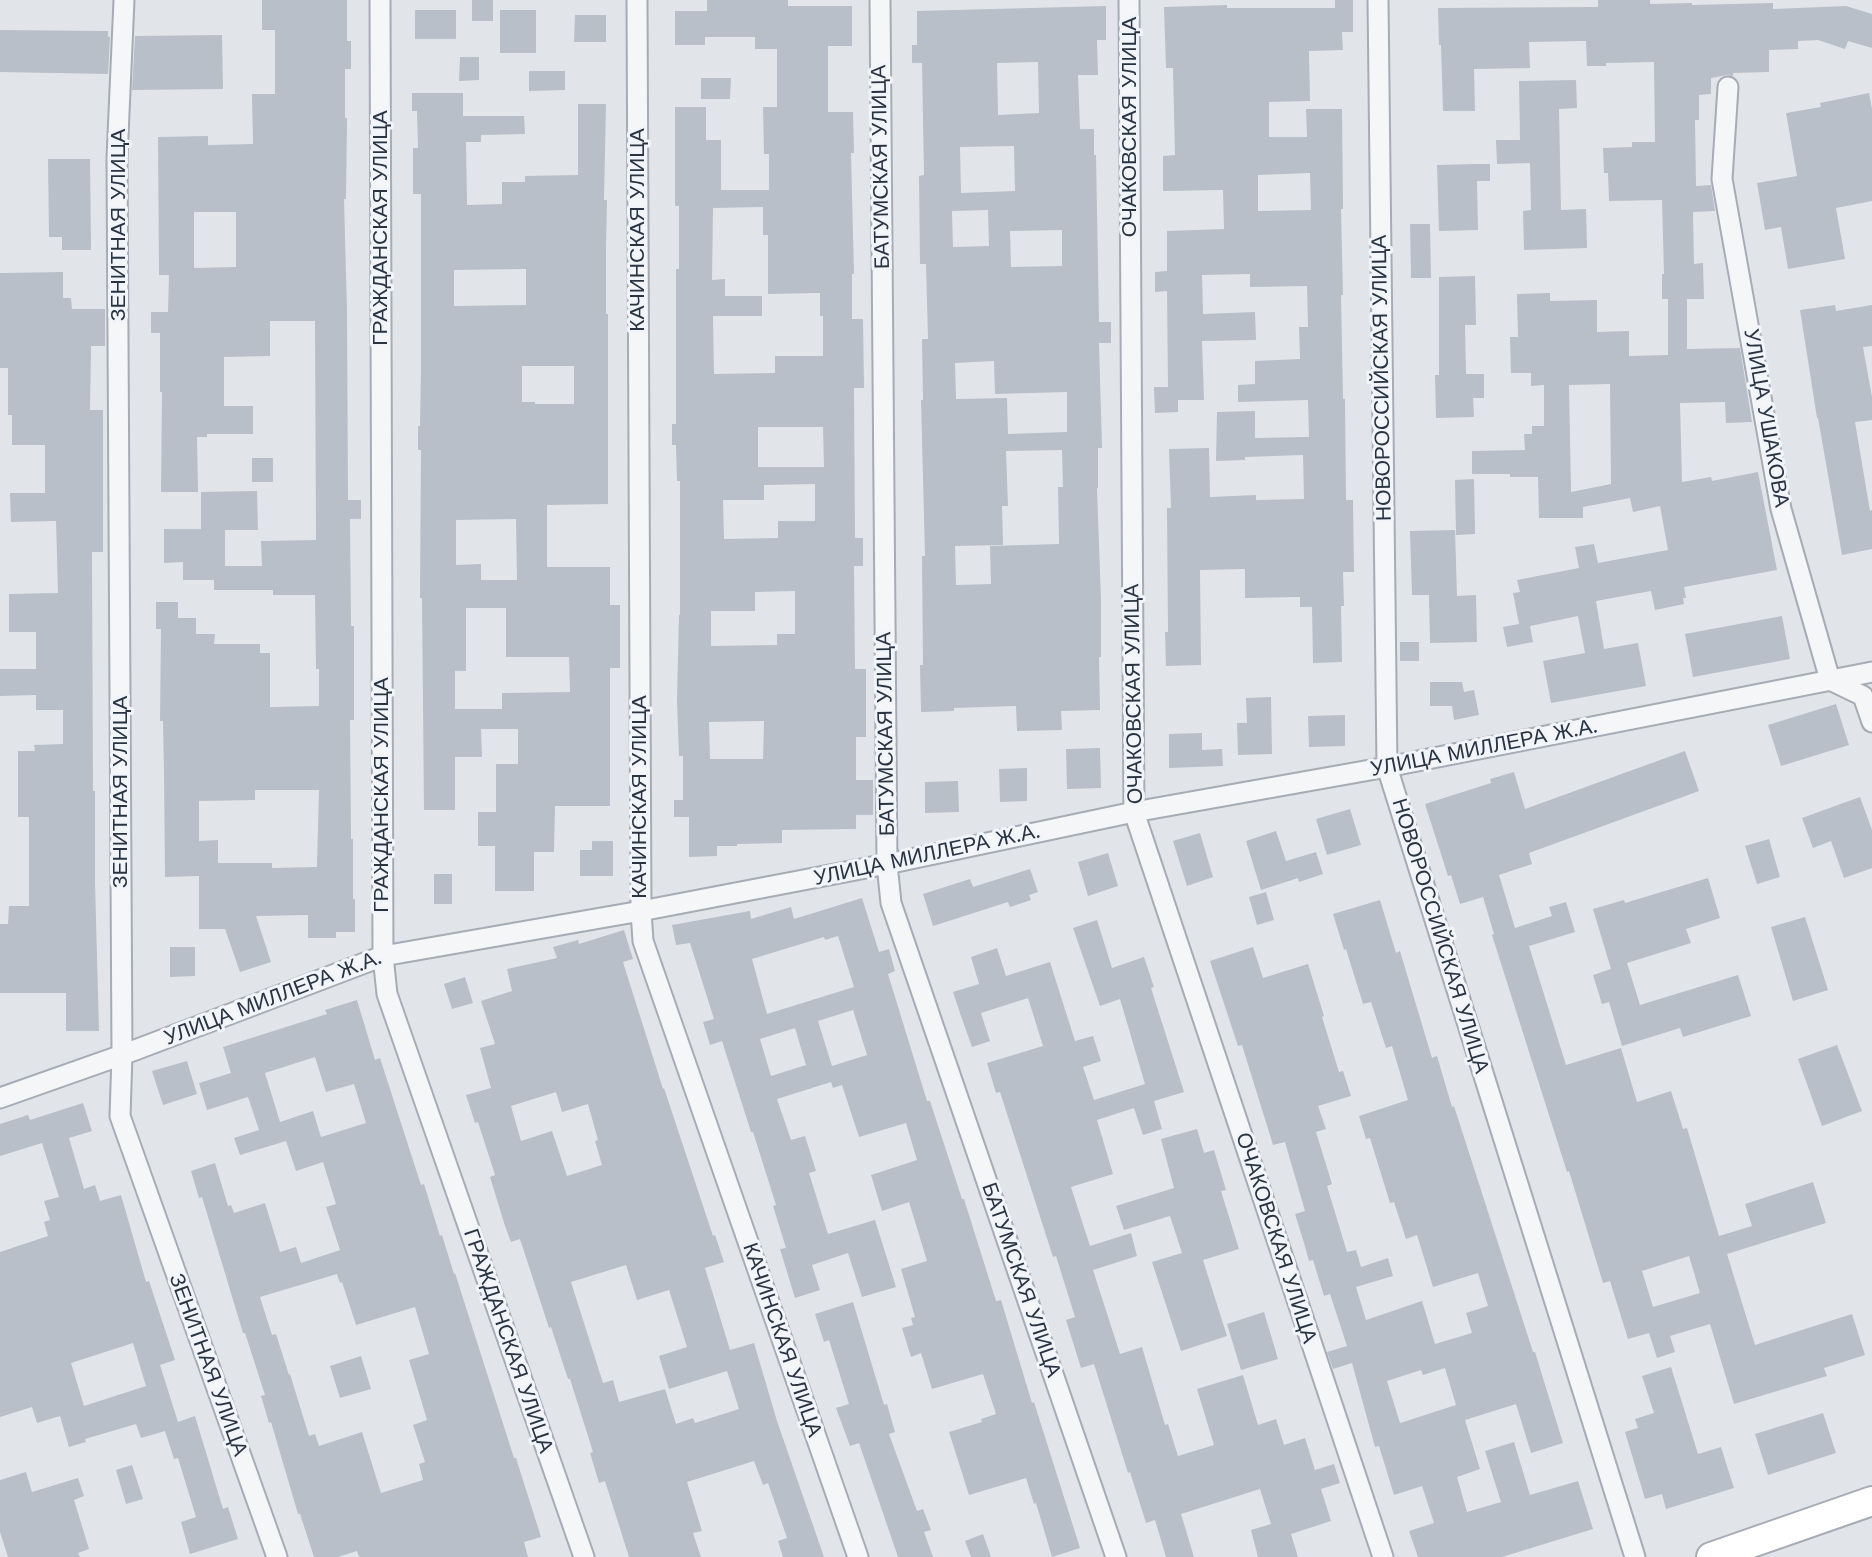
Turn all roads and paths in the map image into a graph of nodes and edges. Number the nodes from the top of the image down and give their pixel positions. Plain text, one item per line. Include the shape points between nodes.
1 (124, 0) edge
2 (380, 0) edge
3 (637, 0) edge
4 (880, 0) edge
5 (1129, 0) edge
6 (1378, 0) edge
7 (1728, 87) dead end
8 (1872, 672) edge
9 (1830, 680) junction
10 (1872, 722) edge
11 (1387, 767) junction
12 (1134, 812) junction
13 (887, 864) junction
14 (641, 911) junction
15 (383, 956) junction
16 (122, 1055) junction
17 (0, 1098) edge
18 (1872, 1501) edge
19 (277, 1557) edge
20 (584, 1557) edge
21 (858, 1557) edge
22 (1116, 1557) edge
23 (1383, 1557) edge
24 (1635, 1557) edge
25 (1711, 1557) edge

1 - 16 street, ЗЕНИТНАЯ УЛИЦА via 117,158
2 - 15 street, ГРАЖДАНСКАЯ УЛИЦА
3 - 14 street, КАЧИНСКАЯ УЛИЦА
4 - 13 street, БАТУМСКАЯ УЛИЦА
5 - 12 street, ОЧАКОВСКАЯ УЛИЦА
6 - 11 street, НОВОРОССИЙСКАЯ УЛИЦА
7 - 9 street, УЛИЦА УШАКОВА via 1722,179 1782,509
8 - 9 street, УЛИЦА МИЛЛЕРА Ж.А.
9 - 10 street via 1863,696
9 - 11 street, УЛИЦА МИЛЛЕРА Ж.А.
11 - 12 street, УЛИЦА МИЛЛЕРА Ж.А.
11 - 24 street, НОВОРОССИЙСКАЯ УЛИЦА
12 - 13 street, УЛИЦА МИЛЛЕРА Ж.А.
12 - 23 street, ОЧАКОВСКАЯ УЛИЦА
13 - 14 street, УЛИЦА МИЛЛЕРА Ж.А.
13 - 22 street, БАТУМСКАЯ УЛИЦА via 891,903
14 - 15 street, УЛИЦА МИЛЛЕРА Ж.А.
14 - 21 street, КАЧИНСКАЯ УЛИЦА via 643,941
15 - 16 street, УЛИЦА МИЛЛЕРА Ж.А.
15 - 20 street, ГРАЖДАНСКАЯ УЛИЦА via 387,994
16 - 17 street, УЛИЦА МИЛЛЕРА Ж.А.
16 - 19 street, ЗЕНИТНАЯ УЛИЦА via 120,1116
18 - 25 main road

